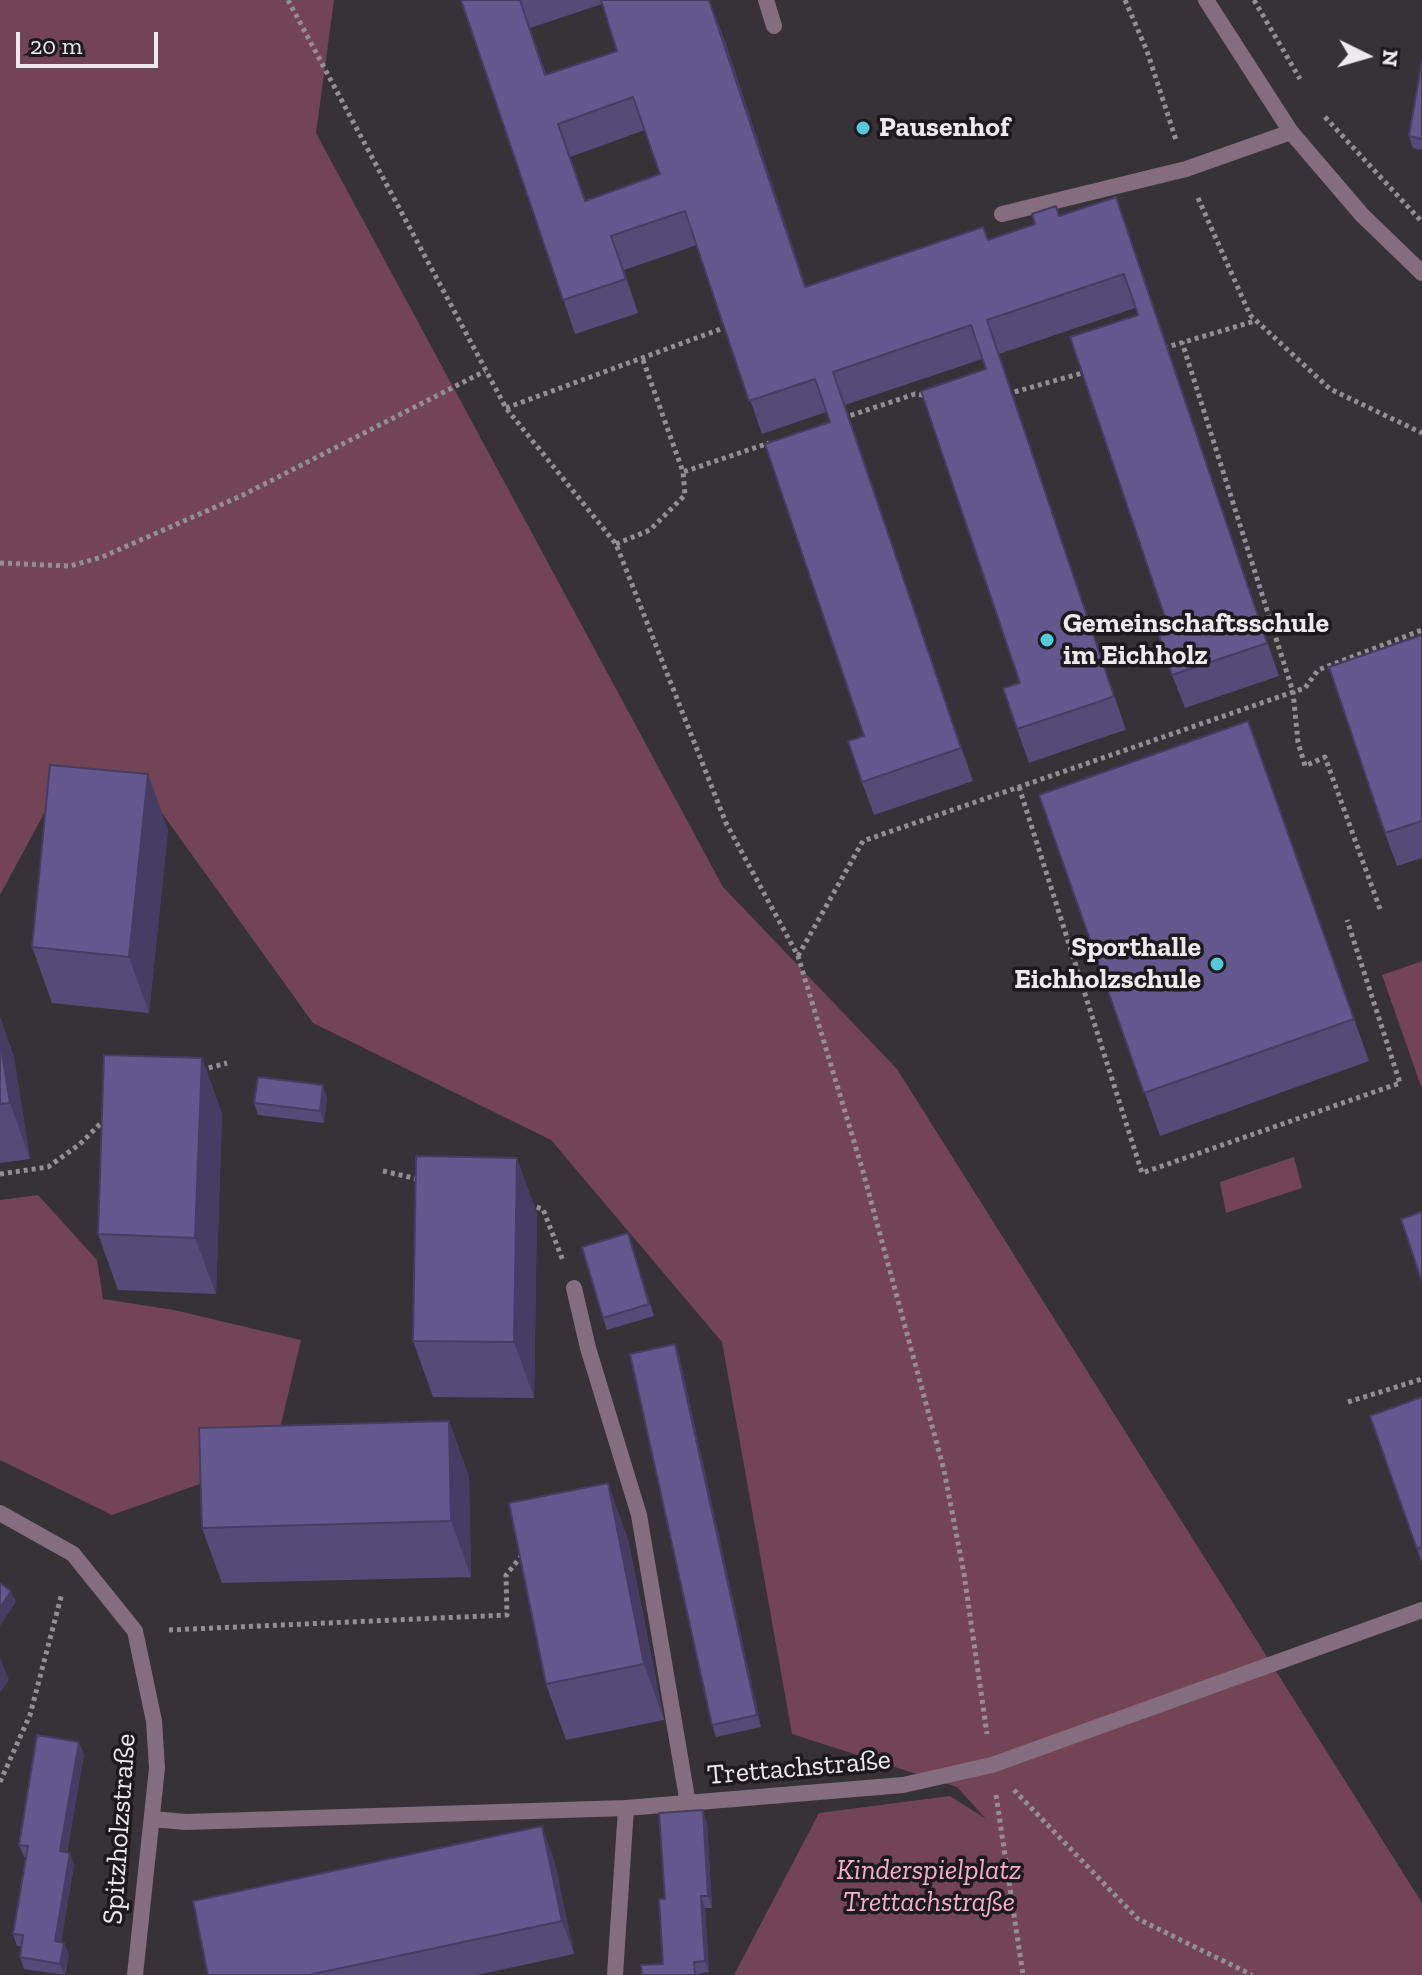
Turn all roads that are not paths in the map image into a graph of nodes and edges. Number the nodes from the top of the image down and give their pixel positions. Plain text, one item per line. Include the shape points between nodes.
1 (766, 0) edge
2 (1206, 0) edge
3 (774, 26) dead end
4 (1291, 132) junction
5 (1002, 214) dead end
6 (1422, 273) edge
7 (574, 1288) road end
8 (0, 1513) edge
9 (1422, 1610) edge
10 (688, 1804) junction
11 (626, 1808) junction
12 (152, 1819) junction
13 (135, 1975) edge
14 (615, 1975) edge

1 - 3 street
2 - 4 street
4 - 5 street via 1186,169
4 - 6 street via 1362,215
7 - 10 street via 639,1515
8 - 12 street, Spitzholzstraße via 73,1554 135,1631 154,1721
9 - 10 street, Trettachstraße via 992,1765 903,1785
10 - 11 street, Trettachstraße
11 - 12 street, Trettachstraße
11 - 14 street
12 - 13 street, Spitzholzstraße

